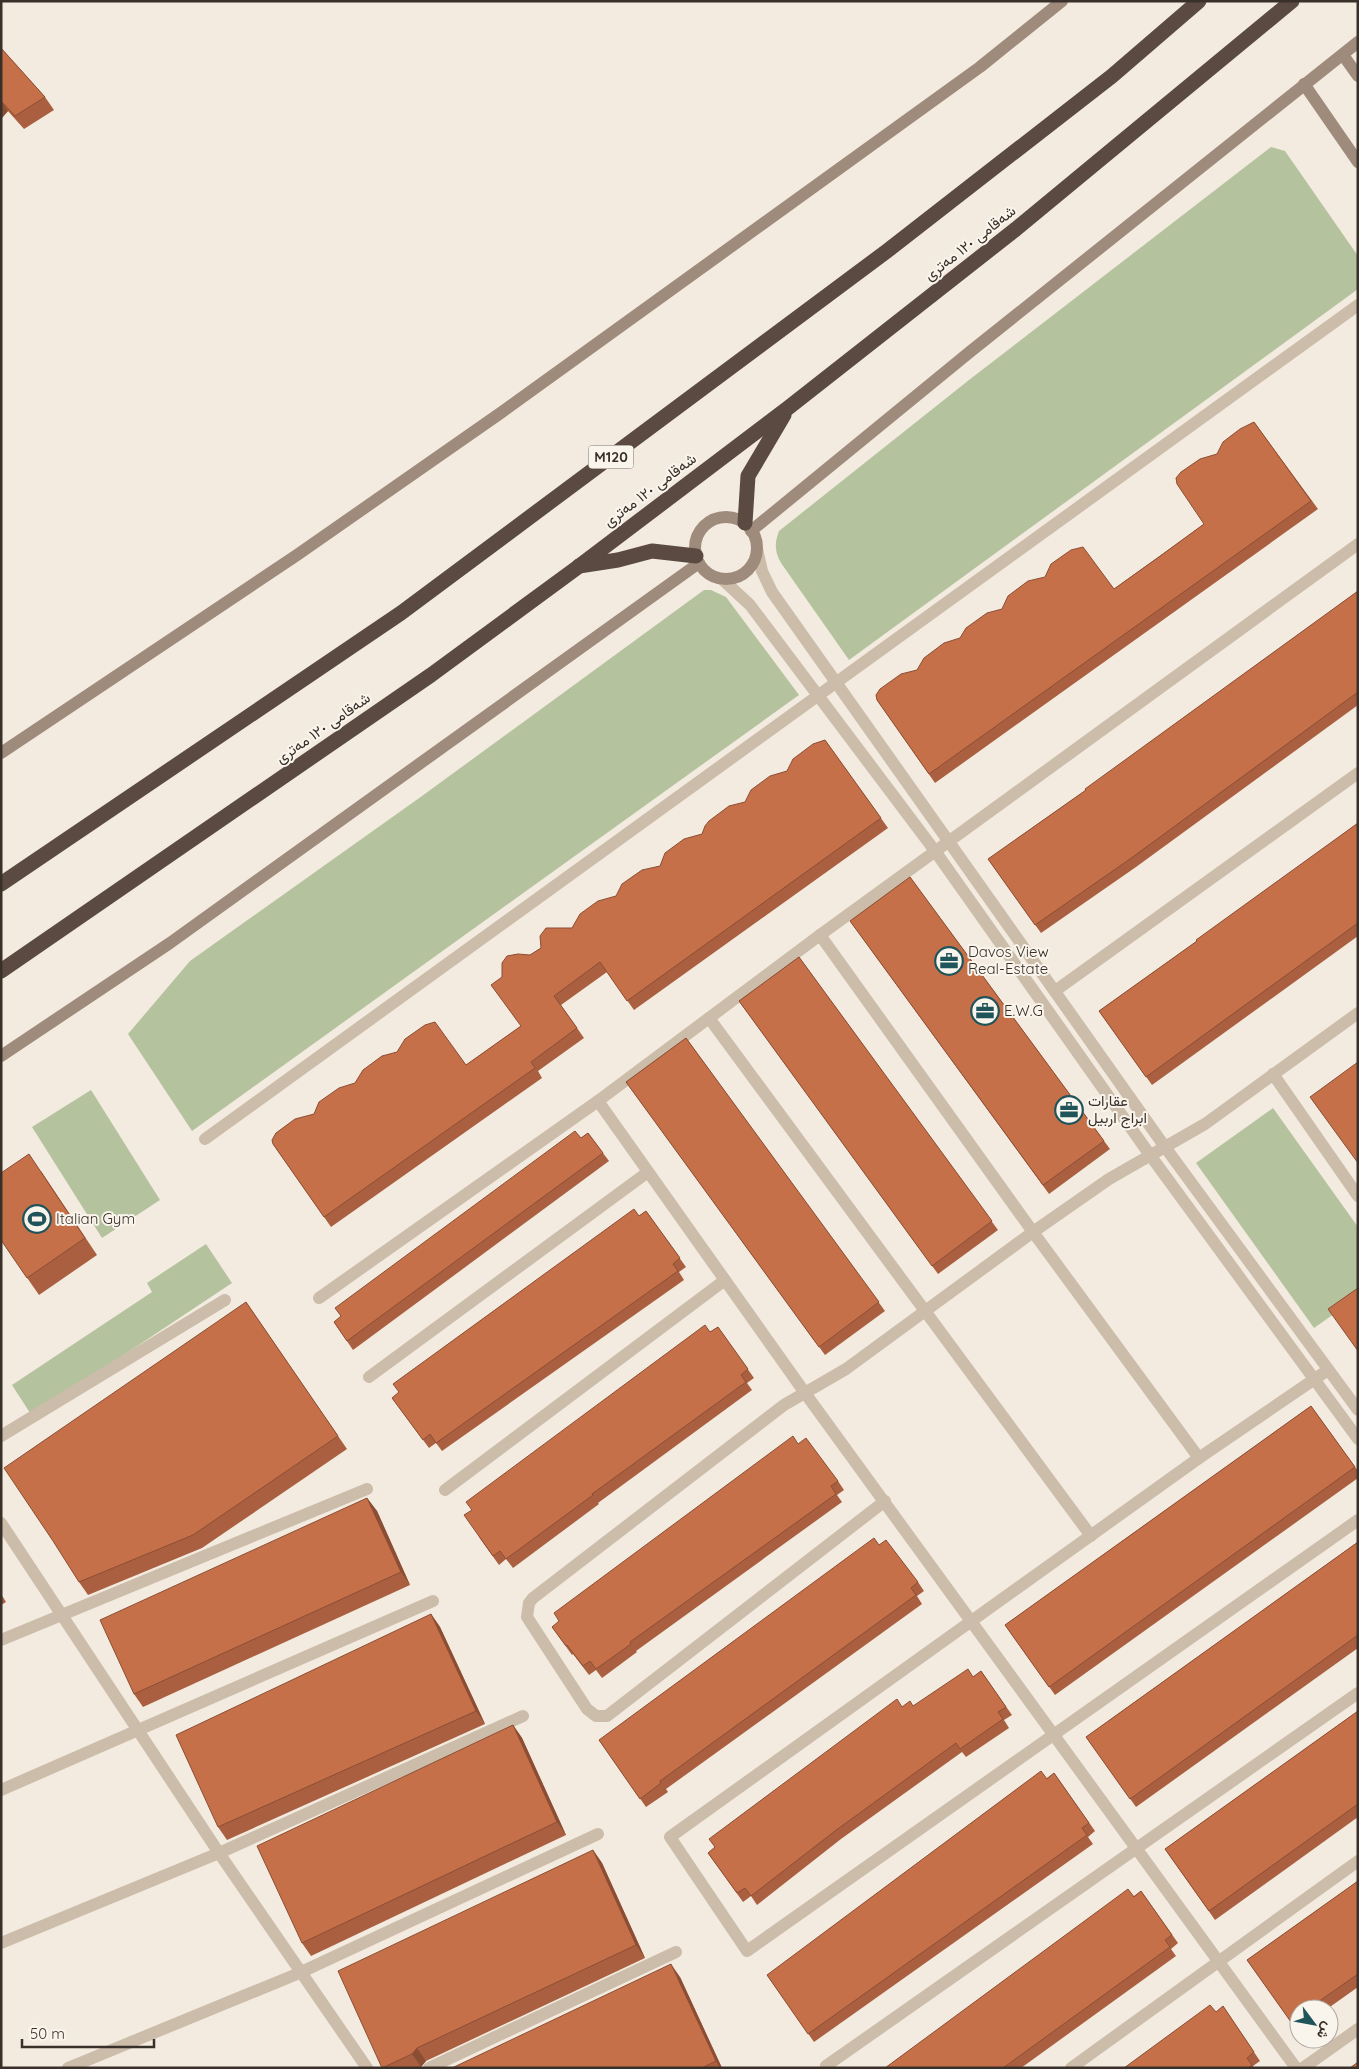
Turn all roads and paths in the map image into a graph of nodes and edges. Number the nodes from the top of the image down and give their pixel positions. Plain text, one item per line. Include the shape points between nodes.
1 (1062, 1) edge
2 (1199, 1) edge
3 (1292, 1) edge
4 (1358, 42) edge
5 (1343, 55) junction
6 (1358, 76) edge
7 (1304, 84) junction
8 (1358, 162) edge
9 (1358, 305) edge
10 (788, 408) junction
11 (748, 527) junction
12 (1358, 544) edge
13 (757, 549) junction
14 (698, 560) junction
15 (578, 567) junction
16 (722, 579) junction
17 (837, 682) junction
18 (818, 696) junction
19 (1, 753) edge
20 (1358, 773) edge
21 (949, 841) junction
22 (935, 851) junction
23 (38, 859) junction
24 (1, 877) edge
25 (1, 884) edge
26 (820, 934) junction
27 (1, 971) edge
28 (1055, 991) junction
29 (1358, 1013) edge
30 (709, 1018) junction
31 (1, 1056) edge
32 (1273, 1074) junction
33 (598, 1101) junction
34 (206, 1138) dead end
35 (1165, 1146) junction
36 (1150, 1155) junction
37 (648, 1172) junction
38 (1358, 1196) edge
39 (1033, 1232) junction
40 (725, 1280) junction
41 (319, 1298) dead end
42 (225, 1300) dead end
43 (925, 1311) junction
44 (1328, 1370) junction
45 (369, 1377) dead end
46 (1313, 1380) junction
47 (805, 1392) junction
48 (1358, 1410) edge
49 (1, 1436) edge
50 (1358, 1439) edge
51 (1199, 1458) junction
52 (367, 1489) dead end
53 (445, 1490) dead end
54 (885, 1502) junction
55 (1358, 1520) edge
56 (1, 1523) edge
57 (1091, 1536) junction
58 (433, 1601) dead end
59 (62, 1615) junction
60 (973, 1620) junction
61 (1, 1640) edge
62 (1358, 1693) edge
63 (523, 1716) dead end
64 (139, 1731) junction
65 (1055, 1734) junction
66 (1, 1790) edge
67 (598, 1834) dead end
68 (1137, 1848) junction
69 (220, 1853) junction
70 (1358, 1861) edge
71 (1, 1943) edge
72 (676, 1952) dead end
73 (1218, 1960) junction
74 (302, 1972) junction
75 (1358, 2029) edge
76 (68, 2068) edge
77 (367, 2068) edge
78 (429, 2068) edge
79 (827, 2068) edge
80 (1070, 2068) edge
81 (1296, 2068) edge
82 (1303, 2068) edge

1 - 19 street via 973,73 502,412 297,555
2 - 23 highway, M120 via 1112,76 887,251 409,607
3 - 10 highway, شەقامی ١٢٠ مەتری via 1016,229
4 - 5 street
5 - 6 street
5 - 7 street
7 - 8 street
7 - 11 street
9 - 17 street
10 - 11 highway via 748,476
10 - 15 highway, شەقامی ١٢٠ مەتری
11 - 13 street via 756,539
11 - 14 street via 727,517 709,522 696,539
12 - 21 street
13 - 16 street via 750,567 743,574
13 - 17 street via 769,587
14 - 15 highway via 652,552
14 - 16 street via 703,569
14 - 31 street via 170,943
15 - 27 highway, شەقامی ١٢٠ مەتری via 423,680
16 - 18 street via 750,605
17 - 18 street
17 - 21 street
18 - 22 street
18 - 34 street
20 - 28 street
21 - 22 street
21 - 28 street
22 - 26 street
22 - 36 street
23 - 24 highway
23 - 25 highway, M120
26 - 30 street
26 - 39 street
28 - 35 street
29 - 32 street
30 - 33 street
30 - 43 street
32 - 35 street via 1205,1124
32 - 38 street
33 - 37 street
33 - 41 street
35 - 36 street
35 - 44 street
36 - 39 street
36 - 46 street
37 - 40 street
37 - 45 street
39 - 43 street
39 - 51 street
40 - 47 street
40 - 53 street
42 - 49 street
43 - 47 street via 846,1369
43 - 57 street
44 - 46 street
44 - 48 street
46 - 50 street
46 - 51 street
47 - 54 street
47 - 54 street via 766,1418 529,1603 529,1623 587,1709 596,1716 612,1713
51 - 57 street
52 - 59 street
54 - 60 street
55 - 65 street
56 - 59 street
57 - 60 street
58 - 64 street
59 - 61 street
59 - 64 street
60 - 65 street
60 - 65 street via 670,1837 747,1951
62 - 68 street
63 - 69 street
64 - 66 street
64 - 69 street
65 - 68 street
67 - 74 street
68 - 73 street
68 - 79 street
69 - 71 street
69 - 74 street
70 - 73 street
72 - 78 street
73 - 80 street
73 - 81 street
74 - 76 street
74 - 77 street
75 - 82 street

